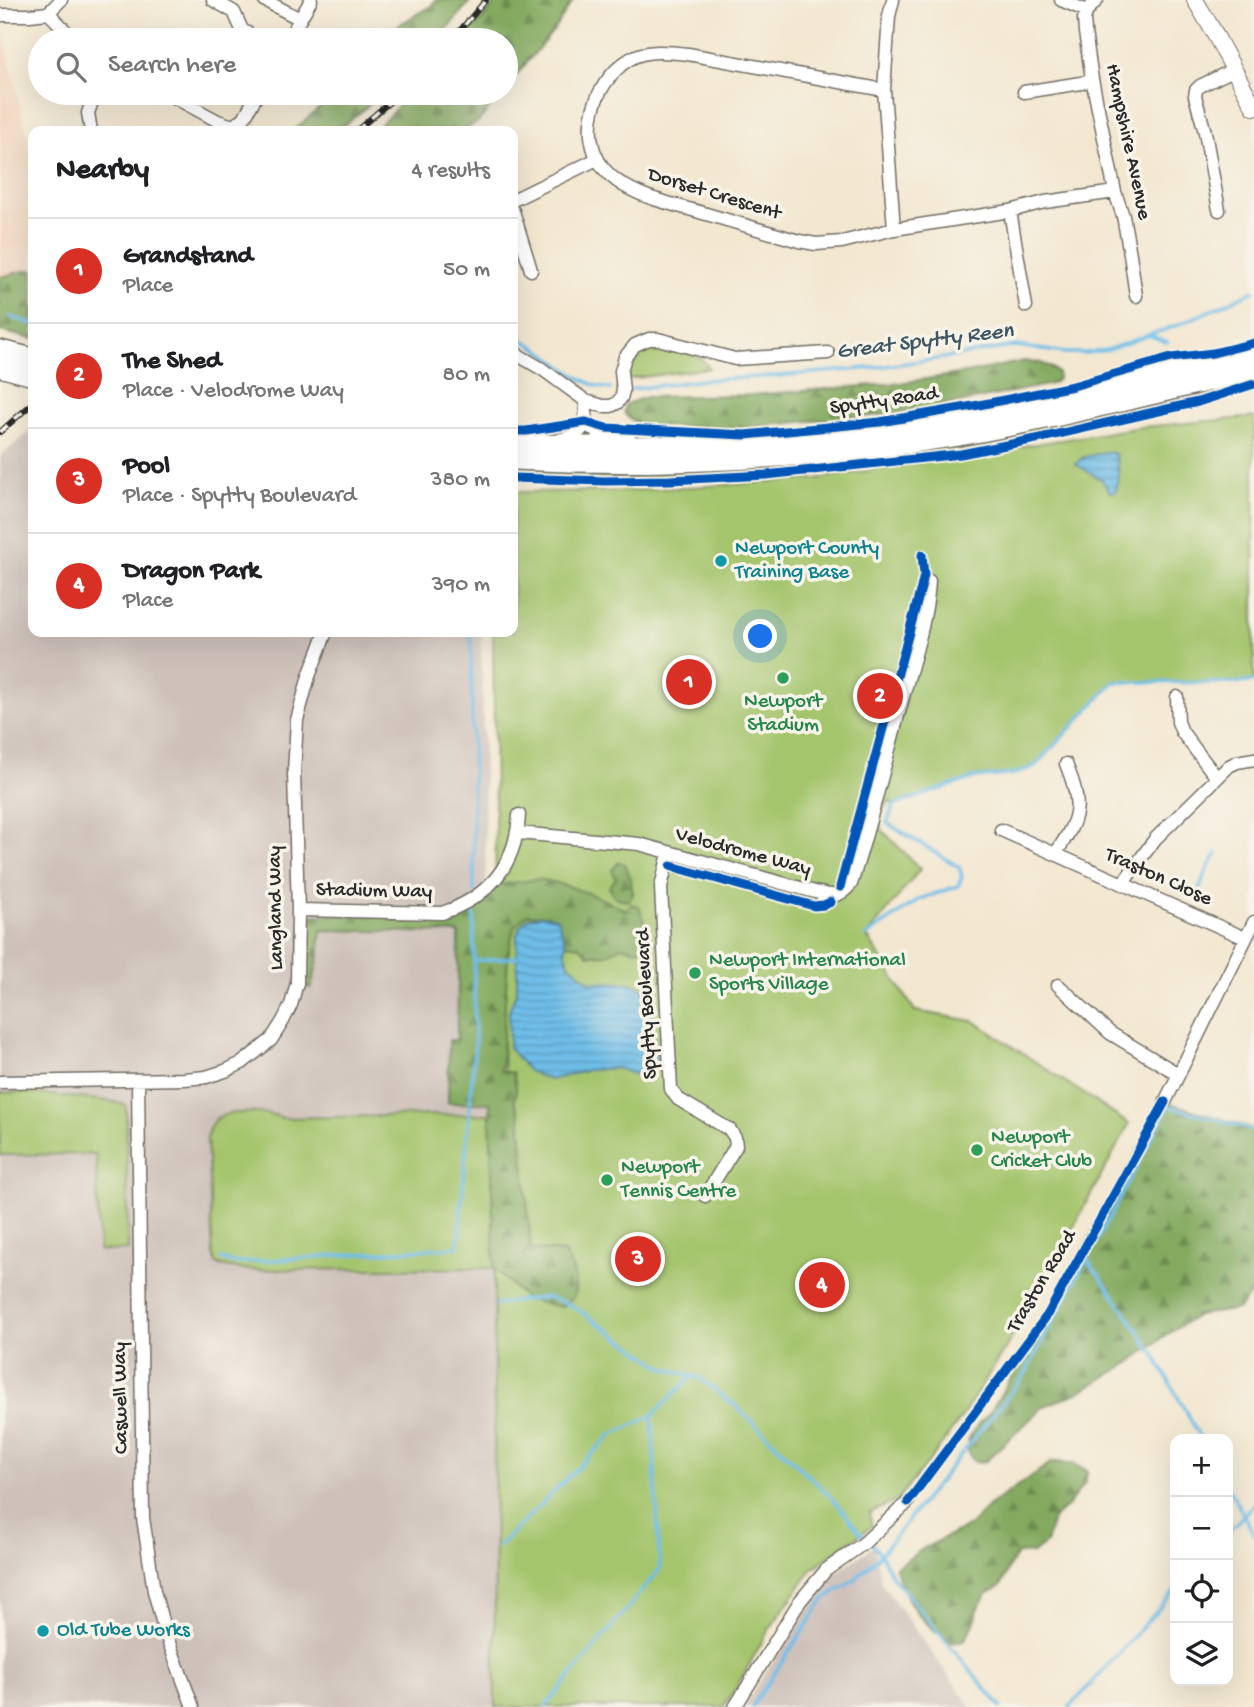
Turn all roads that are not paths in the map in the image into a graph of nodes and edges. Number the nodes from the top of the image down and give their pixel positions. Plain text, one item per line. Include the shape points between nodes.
1 (61, 0) edge
2 (213, 0) edge
3 (264, 0) edge
4 (312, 0) edge
5 (893, 0) edge
6 (1061, 0) edge
7 (1097, 0) edge
8 (1195, 0) edge
9 (1087, 11) junction
10 (48, 13) junction
11 (0, 15) edge
12 (300, 19) junction
13 (63, 28) edge
14 (241, 28) edge
15 (297, 28) edge
16 (1233, 70) junction
17 (1092, 79) junction
18 (884, 90) junction
19 (1024, 92) dead end
20 (91, 105) edge
21 (188, 105) edge
22 (251, 105) edge
23 (1254, 107) edge
24 (89, 126) edge
25 (597, 159) junction
26 (1115, 192) junction
27 (518, 198) edge
28 (1219, 210) dead end
29 (1010, 211) junction
30 (518, 227) edge
31 (894, 229) junction
32 (531, 270) dead end
33 (1136, 296) dead end
34 (1026, 306) dead end
35 (0, 350) edge
36 (828, 352) dead end
37 (518, 355) edge
38 (1254, 355) edge
39 (28, 357) edge
40 (0, 367) edge
41 (1254, 371) edge
42 (28, 375) edge
43 (586, 401) junction
44 (586, 422) junction
45 (518, 441) edge
46 (518, 441) edge
47 (668, 446) junction
48 (518, 460) edge
49 (929, 581) dead end
50 (324, 637) edge
51 (1177, 697) dead end
52 (1254, 759) edge
53 (1066, 764) dead end
54 (1217, 778) junction
55 (519, 815) dead end
56 (1001, 830) dead end
57 (518, 833) junction
58 (669, 853) junction
59 (1056, 853) junction
60 (1123, 883) junction
61 (298, 910) junction
62 (1254, 922) edge
63 (1245, 937) junction
64 (1058, 985) dead end
65 (1178, 1074) junction
66 (138, 1080) junction
67 (0, 1082) edge
68 (1165, 1102) dead end
69 (705, 1196) dead end
70 (908, 1502) dead end
71 (194, 1707) edge
72 (735, 1707) edge

1 - 10 street
2 - 14 street via 234,12
3 - 12 street
4 - 12 street
5 - 18 street
6 - 9 street
7 - 9 street
8 - 16 street
9 - 17 street, Hampshire Avenue via 1084,19
10 - 11 street
10 - 13 street
12 - 15 street
16 - 23 street
16 - 28 street via 1200,86 1195,96
17 - 19 street
17 - 26 street, Hampshire Avenue
18 - 25 street via 688,54 652,53 632,58 617,69 595,100 591,116
18 - 31 street
20 - 24 street
21 - 22 street via 233,125
25 - 27 street
25 - 31 street, Dorset Crescent via 613,179 643,196 799,242 842,242
26 - 29 street, Dorset Crescent
26 - 33 street, Hampshire Avenue
29 - 31 street, Dorset Crescent
29 - 34 street
30 - 32 street
35 - 39 main road
36 - 43 street via 735,359 649,339 635,345 625,357 623,391 617,403 603,406
37 - 43 street
38 - 47 main road, Spytty Road via 975,416 881,431
40 - 42 main road
41 - 48 main road, Spytty Road via 1031,422 877,448 662,464
43 - 44 street
44 - 46 street via 569,438
44 - 47 street via 604,435
45 - 47 main road, Spytty Road
49 - 58 street, Velodrome Way via 913,659 854,877 844,892 835,897
50 - 61 street, Langland Way via 297,720
51 - 54 street via 1182,732
52 - 54 street via 1237,762
53 - 59 street via 1075,786 1077,813
54 - 60 street via 1155,839
55 - 57 street, Stadium Way
56 - 59 street, Traston Close
57 - 58 street, Velodrome Way via 639,844
57 - 61 street, Stadium Way via 499,874 480,895 460,907 442,913
58 - 69 street, Spytty Boulevard via 660,887 671,1089 678,1099 730,1130 736,1146
59 - 60 street, Traston Close
60 - 63 street, Traston Close
61 - 66 street, Langland Way via 297,984 271,1040 242,1063 206,1077
62 - 63 street
63 - 65 street
64 - 65 street via 1110,1033
65 - 68 street
66 - 67 street, Langland Way
66 - 71 street, Caswell Way via 143,1518 156,1601
70 - 72 street via 826,1570 800,1601

